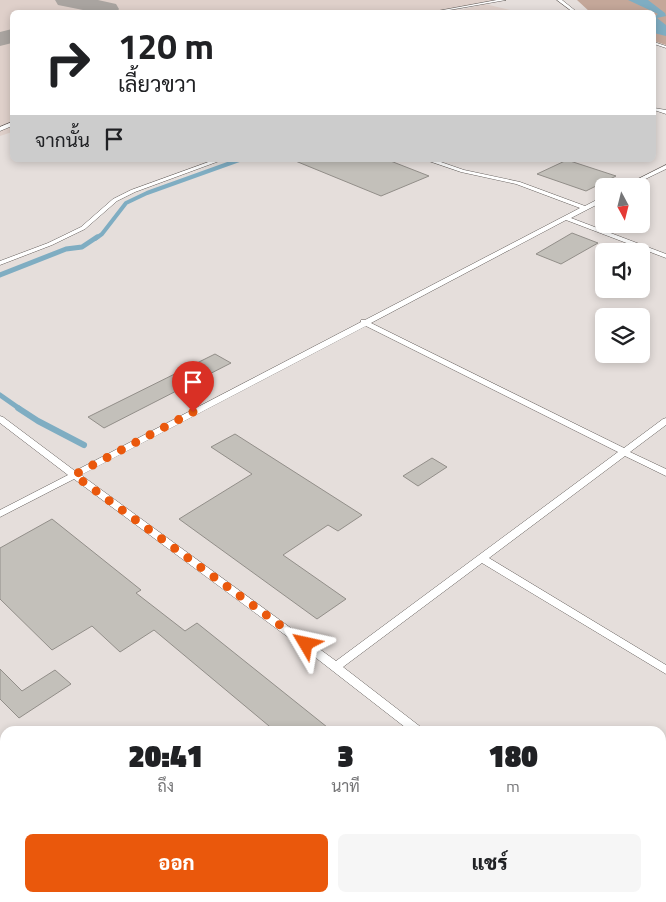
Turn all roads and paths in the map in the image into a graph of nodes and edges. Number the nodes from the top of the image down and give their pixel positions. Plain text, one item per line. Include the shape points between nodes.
1 (504, 0) edge
2 (559, 0) edge
3 (446, 10) edge
4 (572, 10) edge
5 (213, 162) edge
6 (435, 162) edge
7 (666, 167) edge
8 (643, 178) edge
9 (595, 203) edge
10 (585, 208) junction
11 (566, 218) junction
12 (666, 256) edge
13 (0, 263) edge
14 (364, 322) junction
15 (0, 419) edge
16 (666, 421) edge
17 (624, 452) junction
18 (666, 473) edge
19 (74, 475) junction
20 (0, 514) edge
21 (482, 558) junction
22 (337, 666) junction
23 (666, 670) edge
24 (412, 726) edge

1 - 3 lane
2 - 4 lane
5 - 13 lane via 133,191 115,200 83,228
6 - 10 lane via 518,183
7 - 8 lane
9 - 10 lane
10 - 11 lane
11 - 12 lane
11 - 14 lane
14 - 17 lane
14 - 19 lane
15 - 19 lane
16 - 17 lane
17 - 18 lane
17 - 21 lane
19 - 20 lane
19 - 22 lane
21 - 22 lane
21 - 23 lane
22 - 24 lane

